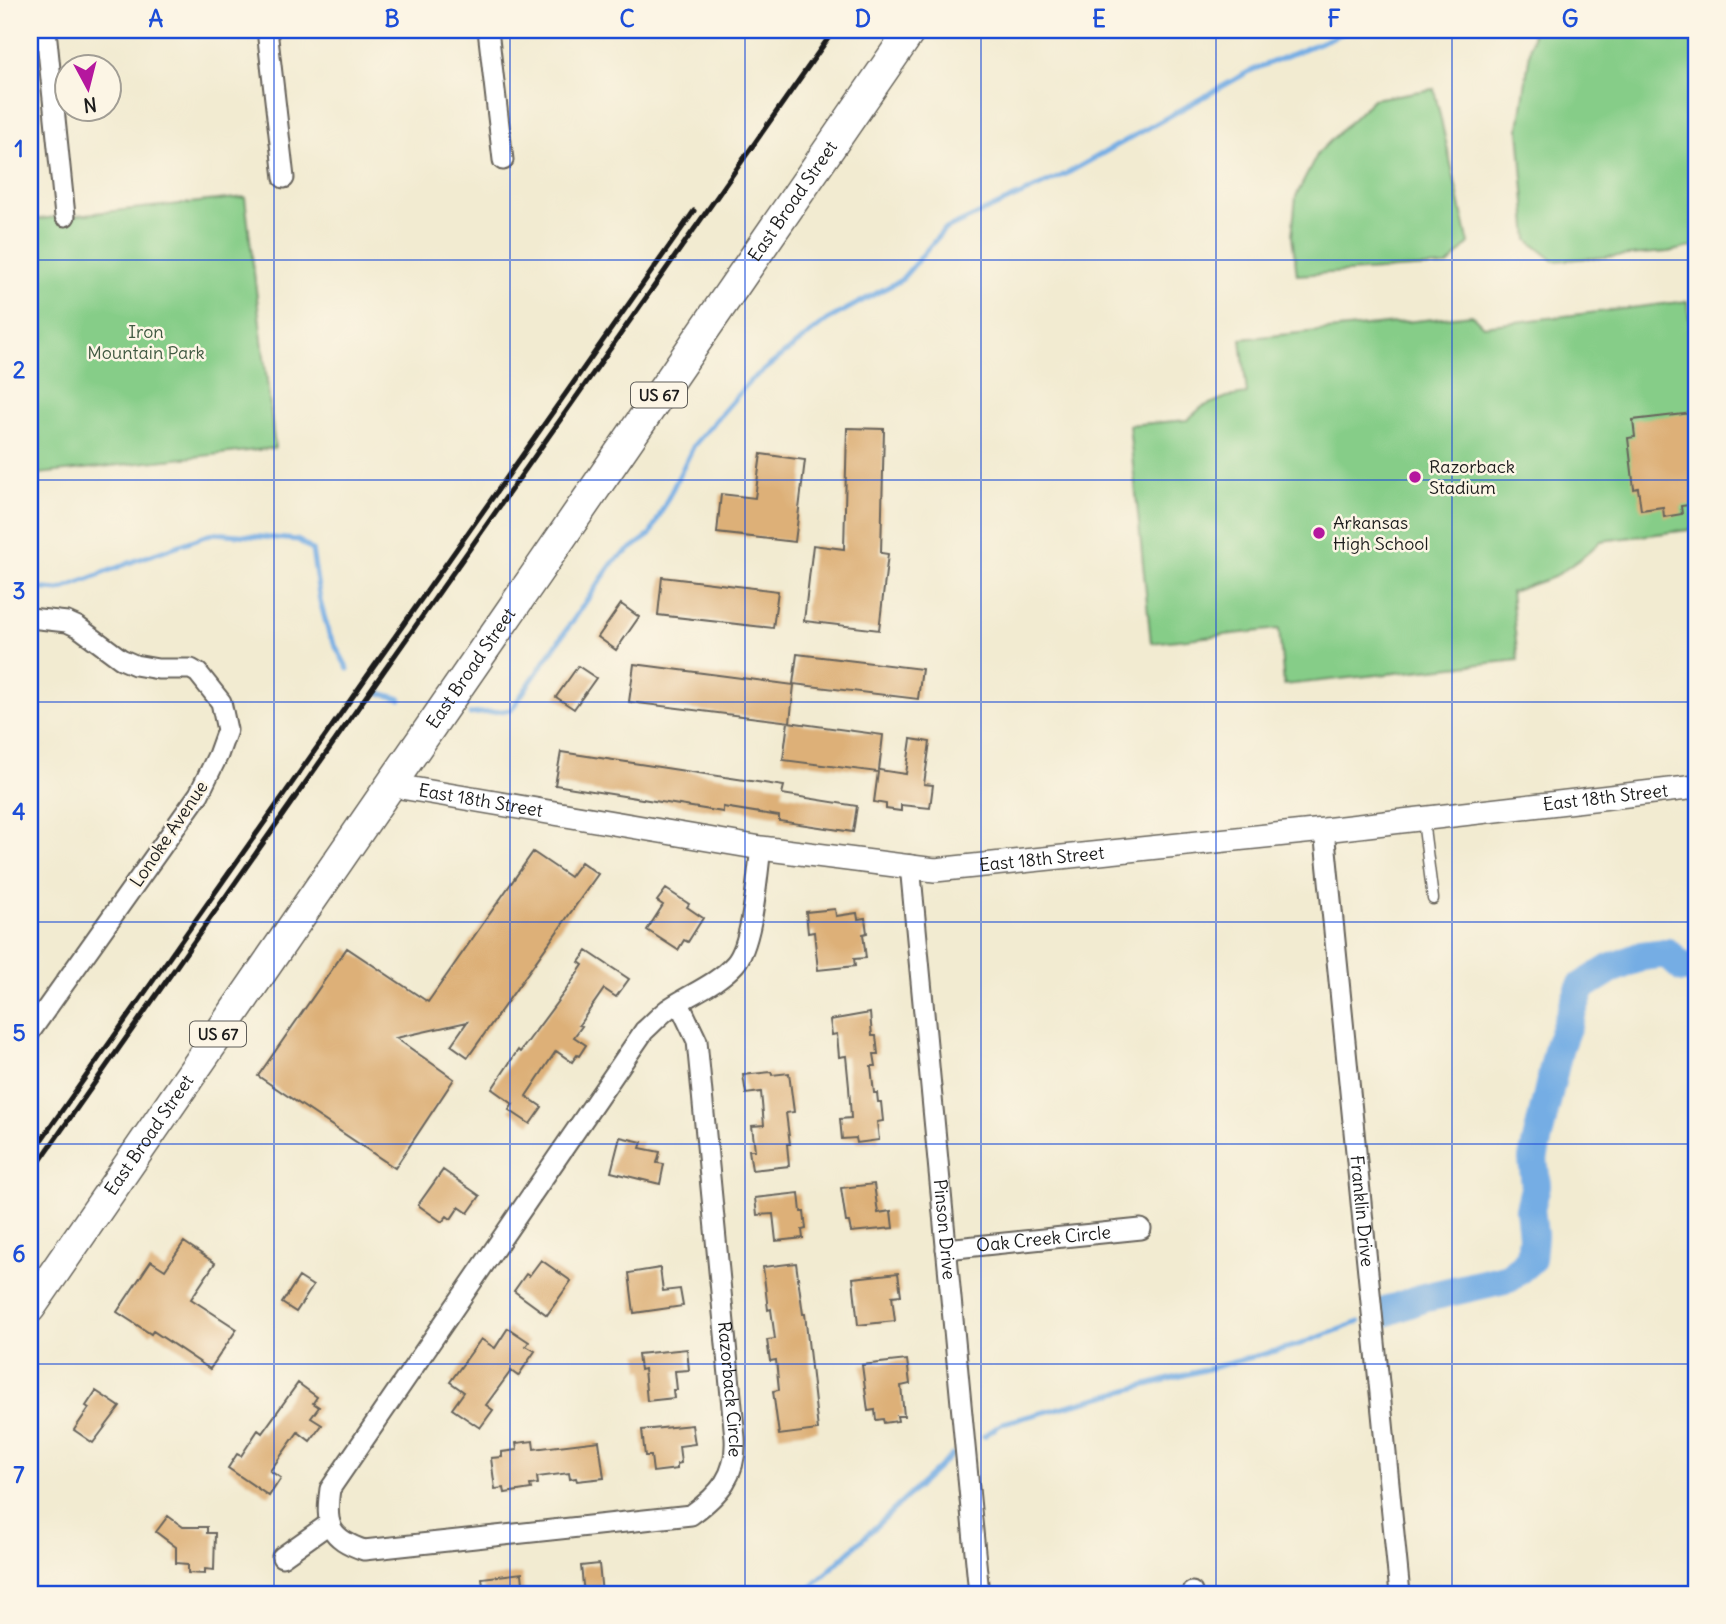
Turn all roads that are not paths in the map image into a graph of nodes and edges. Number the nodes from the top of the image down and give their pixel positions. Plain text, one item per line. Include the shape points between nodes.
1 (46, 30) edge
2 (267, 30) edge
3 (488, 30) edge
4 (911, 30) edge
5 (503, 160) dead end
6 (284, 178) dead end
7 (65, 216) dead end
8 (30, 618) edge
9 (389, 785) junction
10 (1696, 787) edge
11 (1423, 818) junction
12 (1324, 830) junction
13 (761, 848) junction
14 (910, 865) junction
15 (1433, 899) dead end
16 (679, 1003) junction
17 (30, 1032) edge
18 (1141, 1229) dead end
19 (946, 1249) junction
20 (30, 1308) edge
21 (330, 1523) junction
22 (282, 1557) dead end
23 (979, 1594) edge
24 (1400, 1594) edge

1 - 7 street
2 - 6 street
3 - 5 street
4 - 9 main road, East Broad Street / US 67
8 - 17 street, Lonoke Avenue via 67,622 135,665 191,669 216,692 227,730 199,794
9 - 13 street, East 18th Street
9 - 20 main road, East Broad Street / US 67
10 - 11 street, East 18th Street
11 - 12 street, East 18th Street
11 - 15 lane
12 - 14 street, East 18th Street via 935,870
12 - 24 street, Franklin Drive
13 - 14 street, East 18th Street
13 - 16 street via 748,935 737,962
14 - 19 street, Pinson Drive
16 - 21 street via 644,1031 330,1489
16 - 21 street, Razorback Circle via 697,1041 708,1140 735,1438 730,1476 712,1500 691,1515 678,1517 364,1550 347,1544 332,1532
18 - 19 street, Oak Creek Circle
19 - 23 street, Pinson Drive
21 - 22 street

